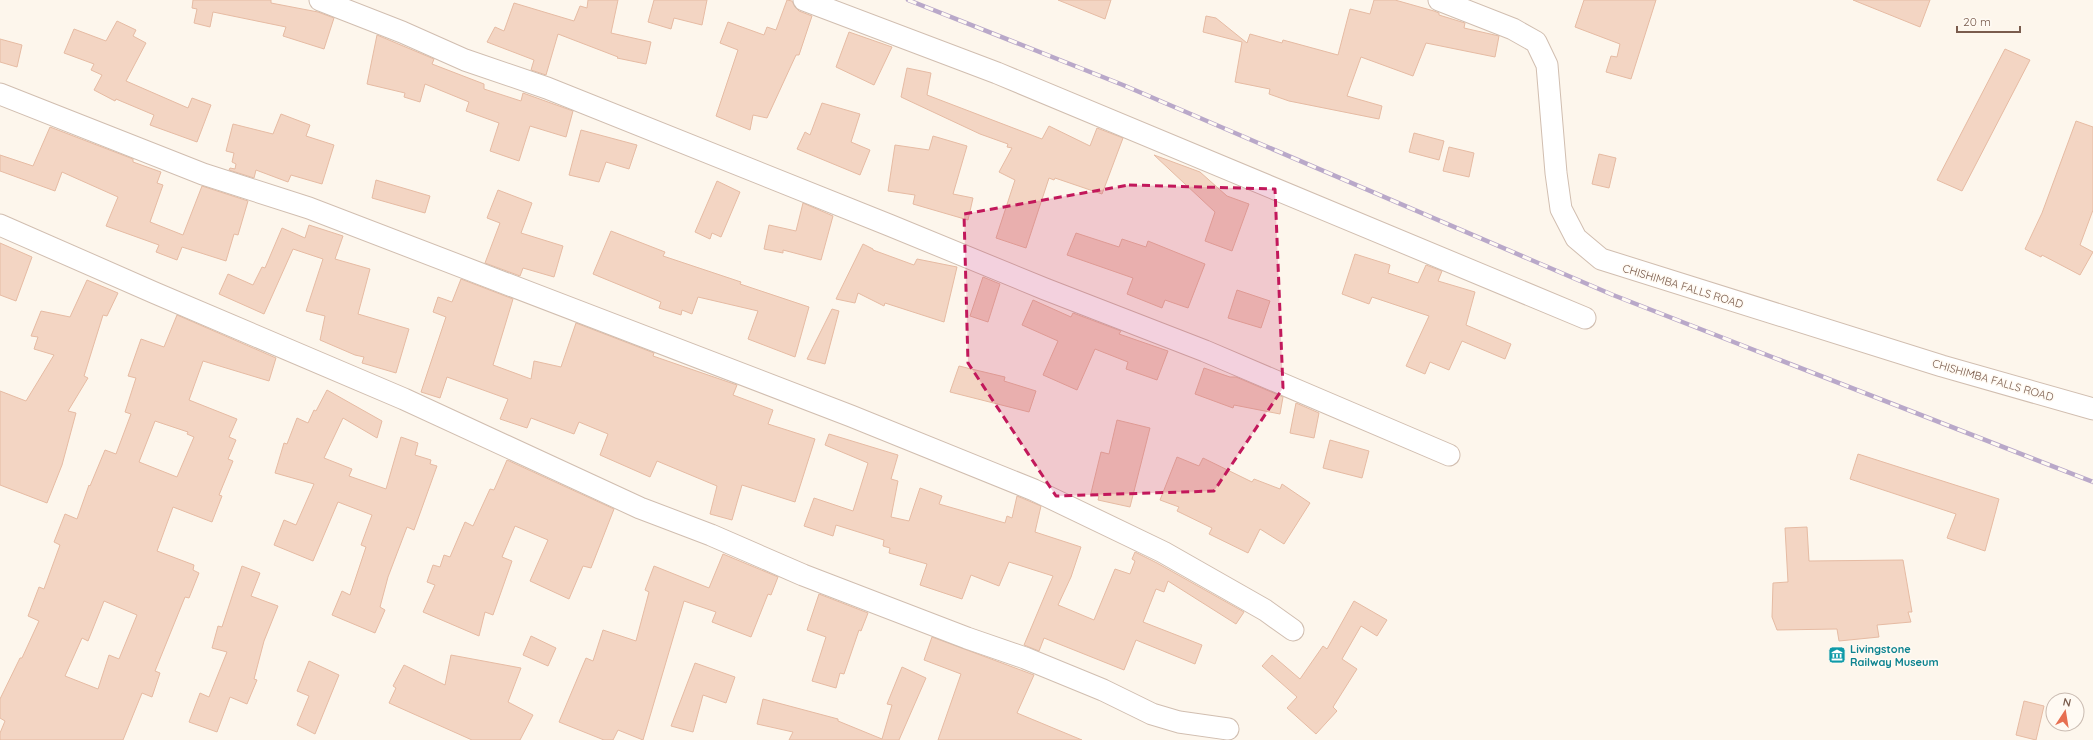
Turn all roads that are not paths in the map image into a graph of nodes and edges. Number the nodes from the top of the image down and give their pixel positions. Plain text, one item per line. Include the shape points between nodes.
1 (320, 0) edge
2 (804, 0) edge
3 (1439, 0) edge
4 (0, 94) edge
5 (0, 225) edge
6 (1585, 318) dead end
7 (2093, 409) edge
8 (1449, 455) dead end
9 (1293, 630) dead end
10 (1228, 729) dead end

1 - 8 street via 465,60 547,88 1044,289 1205,351
2 - 6 street via 997,73
3 - 7 street, CHISHIMBA FALLS ROAD via 1513,29 1536,42 1547,65 1561,209 1576,238 1601,260 1935,364
4 - 9 street via 203,174 309,208 851,416 1034,490 1163,552 1265,610
5 - 10 street via 404,399 640,508 711,535 803,575 1025,658 1103,690 1152,714 1179,722

